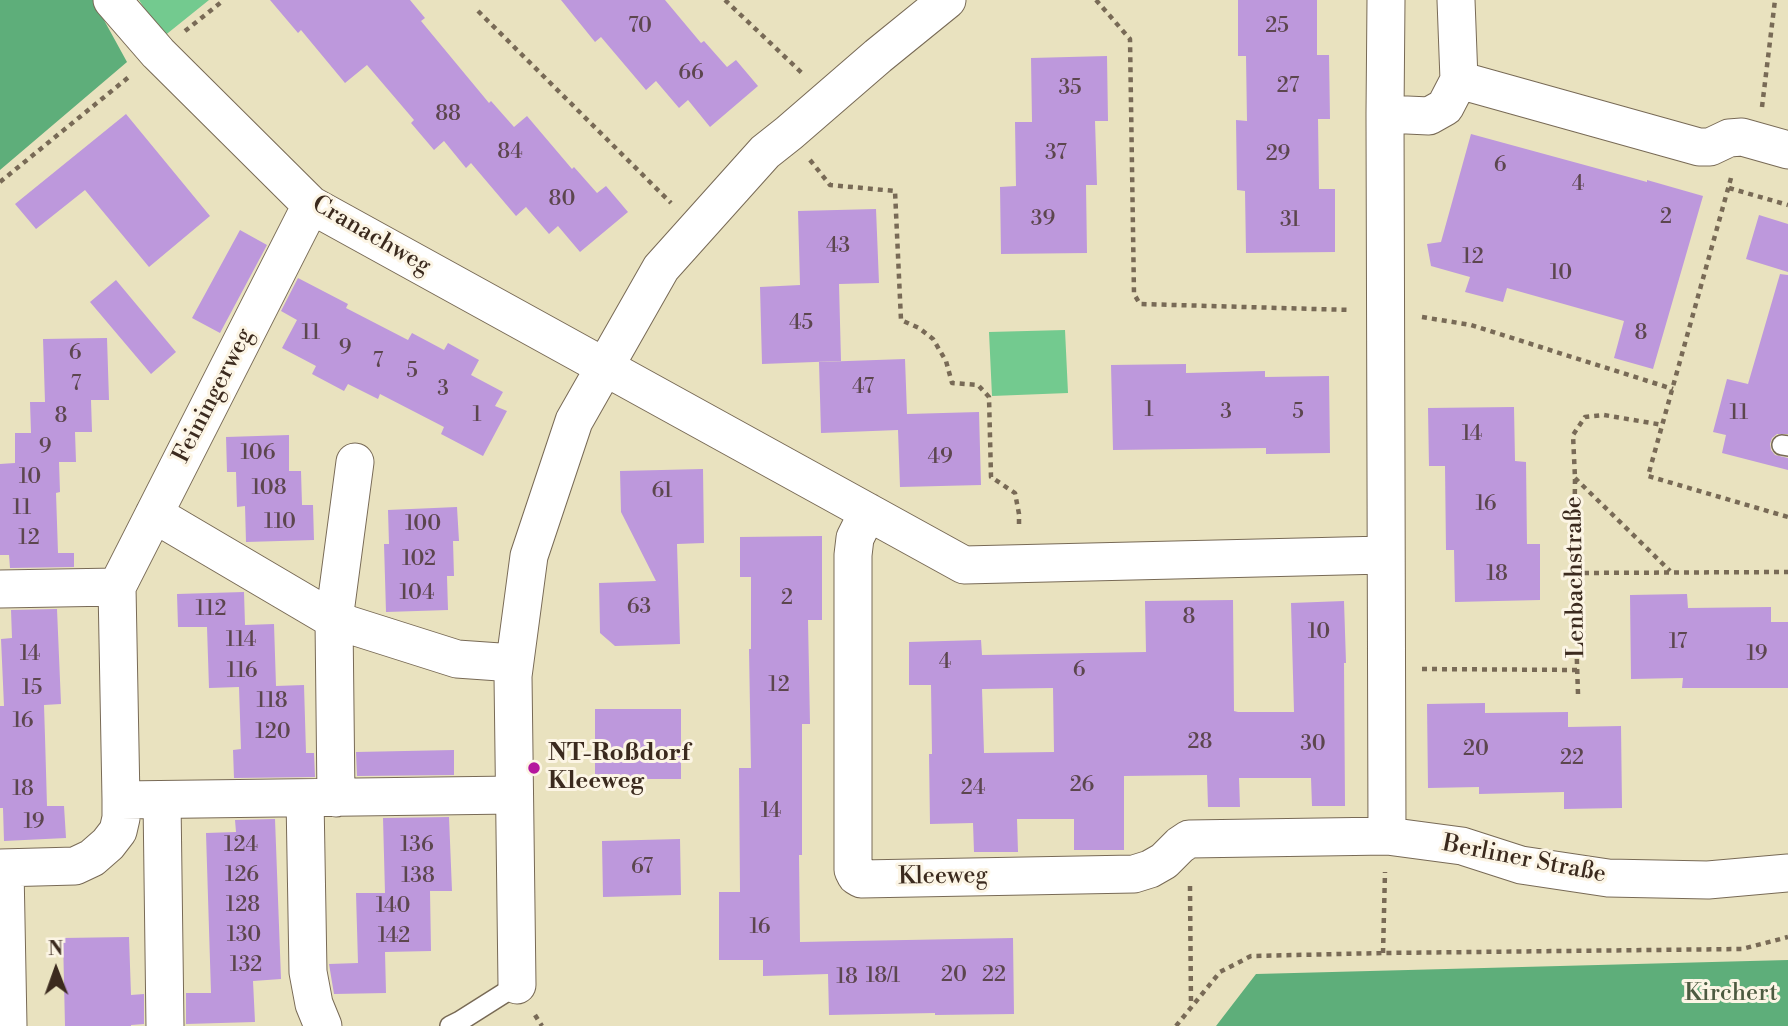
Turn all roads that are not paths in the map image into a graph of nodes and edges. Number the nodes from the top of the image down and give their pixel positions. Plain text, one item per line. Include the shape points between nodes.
1 (113, 0) edge
2 (947, 0) edge
3 (1387, 0) edge
4 (1456, 0) edge
5 (1459, 80) junction
6 (1385, 114) junction
7 (1788, 150) edge
8 (311, 205) junction
9 (605, 366) junction
10 (355, 463) dead end
11 (868, 512) junction
12 (154, 514) junction
13 (1385, 555) junction
14 (117, 587) junction
15 (0, 589) edge
16 (334, 620) junction
17 (514, 663) junction
18 (514, 795) junction
19 (321, 798) junction
20 (121, 800) junction
21 (162, 800) junction
22 (1387, 836) junction
23 (2, 868) edge
24 (1788, 873) edge
25 (517, 985) joint
26 (8, 1026) edge
27 (165, 1026) edge
28 (323, 1026) edge
29 (450, 1026) edge

1 - 8 street, Cranachweg via 158,53
2 - 9 street via 765,152 661,268
3 - 6 street
4 - 5 street
5 - 6 street via 1445,107 1429,116
5 - 7 street via 1699,147 1742,137
6 - 13 street
8 - 9 street, Cranachweg
8 - 12 street, Feiningerweg
9 - 11 street
9 - 17 street via 574,421 529,556
10 - 16 street
11 - 13 street via 964,565
11 - 22 street, Kleeweg via 855,538 853,555 856,876 1134,874 1164,862 1189,839
12 - 14 street, Feiningerweg
12 - 16 street
13 - 22 street
14 - 15 street
14 - 20 street, Feiningerweg
16 - 17 street via 457,659
16 - 19 street
17 - 18 street
18 - 19 street
18 - 25 street
19 - 21 street
19 - 28 street via 308,972
20 - 21 street
20 - 23 street, Feiningerweg via 118,831 92,858 75,866
21 - 27 street
22 - 24 street, Berliner Straße via 1462,846 1521,865 1608,878 1708,880
23 - 26 street, Feiningerweg
25 - 29 lane

